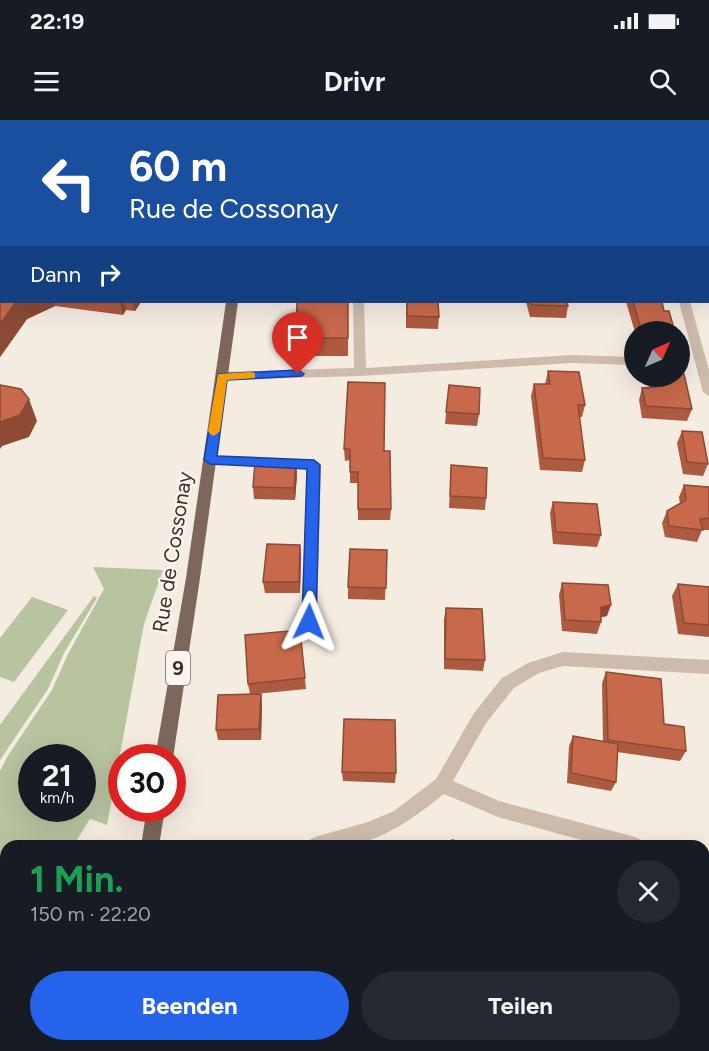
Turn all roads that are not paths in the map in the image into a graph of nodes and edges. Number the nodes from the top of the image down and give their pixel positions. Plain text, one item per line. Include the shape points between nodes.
1 (232, 303) edge
2 (358, 303) edge
3 (684, 303) edge
4 (624, 361) edge
5 (360, 372) junction
6 (222, 376) junction
7 (709, 392) edge
8 (210, 460) junction
9 (309, 622) dead end
10 (709, 667) edge
11 (166, 744) edge
12 (442, 785) junction
13 (154, 822) edge
14 (151, 840) edge
15 (336, 840) edge
16 (613, 840) edge

1 - 6 main road, Rue de Cossonay / 9
2 - 5 street
3 - 7 street
4 - 5 street via 472,363
5 - 6 street
6 - 8 main road, Rue de Cossonay / 9
8 - 9 street, Rue de Cossonay via 314,465
8 - 11 main road, Rue de Cossonay / 9
10 - 12 street via 563,659 534,668 508,683 480,718
12 - 15 street via 400,817
12 - 16 street via 498,809
13 - 14 main road

